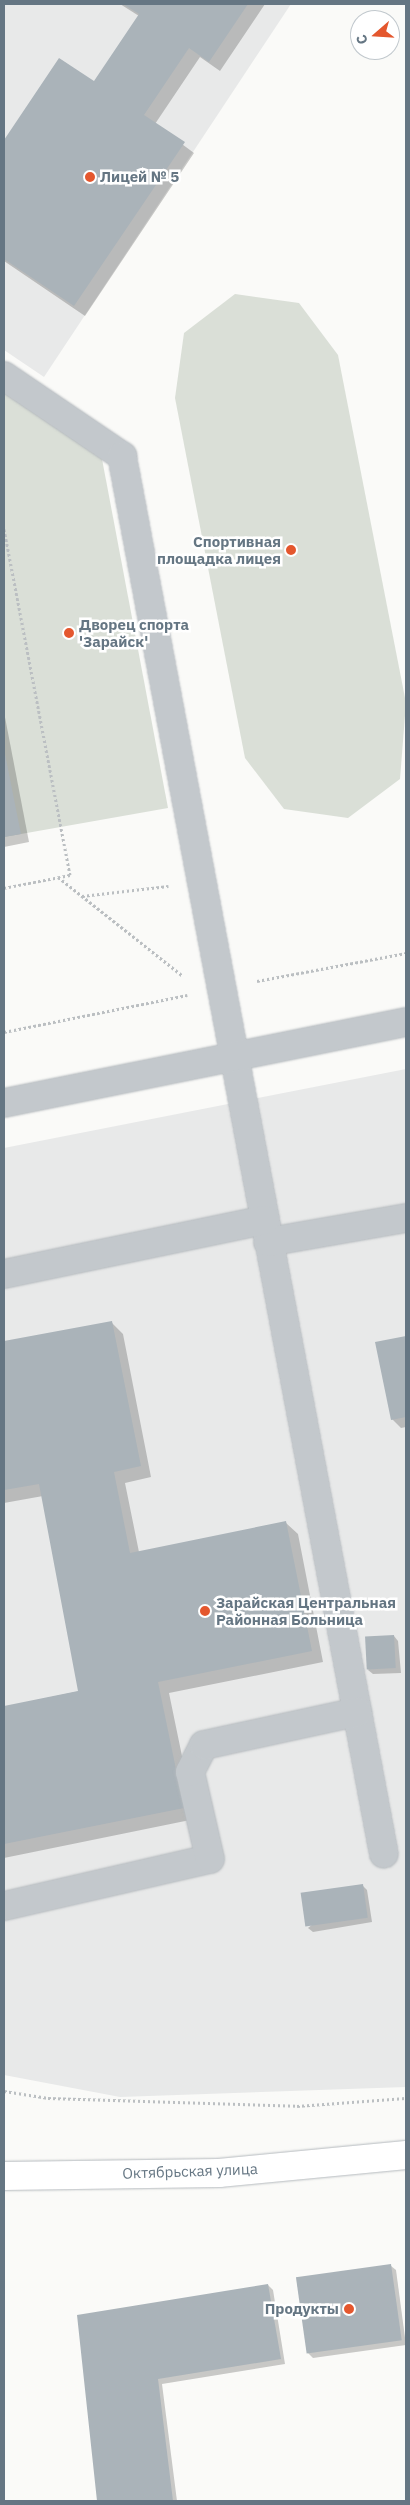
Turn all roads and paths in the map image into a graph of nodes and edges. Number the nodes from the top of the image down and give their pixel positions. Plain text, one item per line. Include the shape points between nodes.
1 (4, 376) edge
2 (4, 529) edge
3 (58, 878) junction
4 (175, 885) dead end
5 (4, 888) edge
6 (82, 896) junction
7 (188, 980) dead end
8 (406, 1022) edge
9 (234, 1057) junction
10 (4, 1103) edge
11 (406, 1218) edge
12 (266, 1231) junction
13 (4, 1274) edge
14 (357, 1712) junction
15 (384, 1854) dead end
16 (4, 1906) edge
17 (4, 2092) edge
18 (406, 2098) edge
19 (406, 2155) edge
20 (4, 2176) edge

1 - 9 lane via 122,456
2 - 3 path via 70,875
3 - 5 path
3 - 6 path
4 - 6 path
6 - 7 path
8 - 9 lane
9 - 10 lane
9 - 12 lane
11 - 12 lane
12 - 13 lane
12 - 14 lane
14 - 15 lane
14 - 16 lane via 204,1745 190,1772 210,1859
17 - 18 path via 48,2098 297,2106
19 - 20 main road, Октябрьская улица via 219,2173

